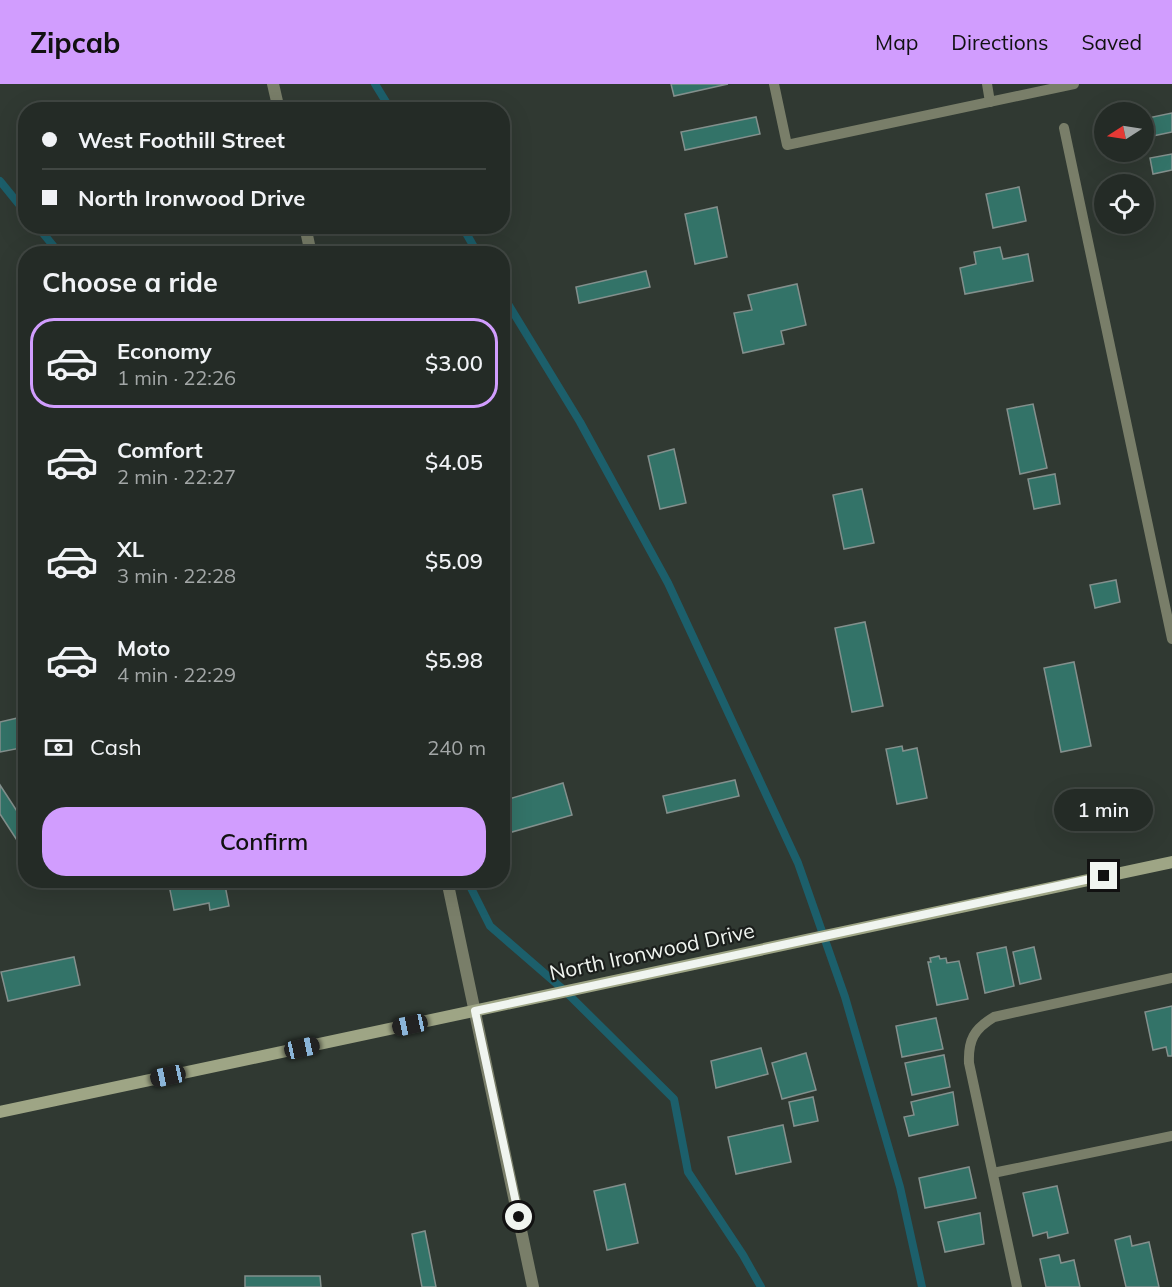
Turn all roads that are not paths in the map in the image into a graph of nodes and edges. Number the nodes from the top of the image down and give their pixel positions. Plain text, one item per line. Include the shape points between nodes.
1 (273, 84) edge
2 (774, 84) edge
3 (987, 84) edge
4 (1074, 84) edge
5 (277, 102) edge
6 (990, 102) junction
7 (1064, 128) dead end
8 (1172, 639) edge
9 (1172, 862) edge
10 (449, 888) edge
11 (1172, 978) edge
12 (475, 1011) junction
13 (0, 1112) edge
14 (1172, 1136) edge
15 (993, 1173) junction
16 (533, 1287) edge
17 (1017, 1287) edge

1 - 5 street
2 - 6 lane via 786,145
3 - 6 lane
4 - 6 lane
7 - 8 lane
9 - 12 street, North Ironwood Drive
10 - 12 street
11 - 15 lane via 994,1017 982,1024 968,1049 969,1064
12 - 13 street, North Ironwood Drive
12 - 16 street
14 - 15 lane
15 - 17 lane

